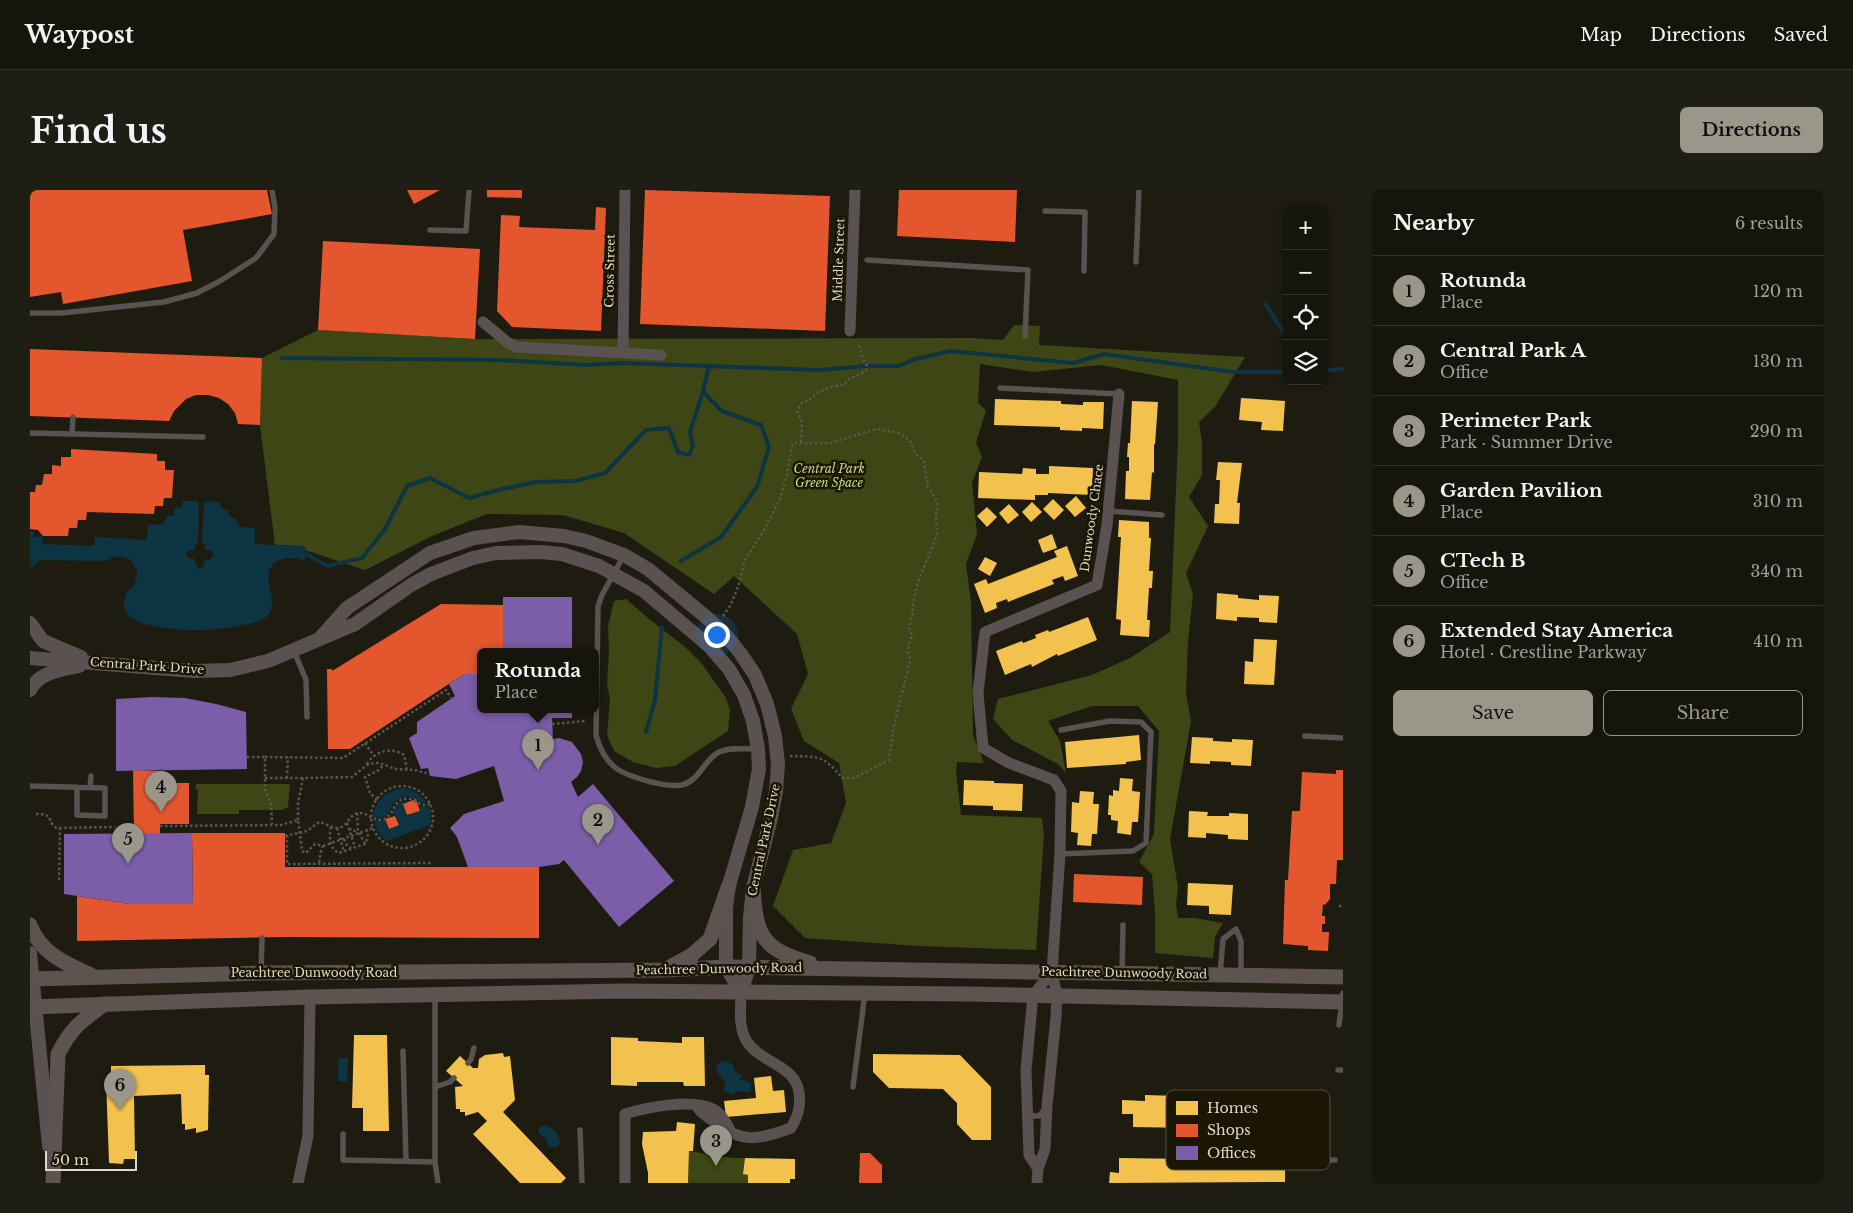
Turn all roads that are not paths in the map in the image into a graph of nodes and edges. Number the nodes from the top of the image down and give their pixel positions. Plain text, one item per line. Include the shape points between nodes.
1 (272, 190) edge
2 (469, 190) edge
3 (625, 190) edge
4 (855, 190) edge
5 (1139, 190) edge
6 (1045, 211) dead end
7 (430, 230) dead end
8 (867, 260) dead end
9 (1136, 262) dead end
10 (1084, 271) dead end
11 (30, 313) edge
12 (483, 322) dead end
13 (850, 331) dead end
14 (1025, 336) dead end
15 (623, 353) junction
16 (661, 355) dead end
17 (1000, 388) dead end
18 (1120, 394) joint
19 (72, 417) dead end
20 (30, 433) edge
21 (72, 433) junction
22 (203, 437) dead end
23 (1108, 511) junction
24 (1162, 515) dead end
25 (624, 555) junction
26 (614, 573) junction
27 (30, 623) edge
28 (319, 639) junction
29 (597, 648) edge
30 (294, 651) junction
31 (30, 658) edge
32 (96, 663) junction
33 (30, 690) edge
34 (596, 713) edge
35 (306, 716) dead end
36 (1061, 730) dead end
37 (1305, 736) dead end
38 (1343, 738) edge
39 (758, 749) junction
40 (91, 776) dead end
41 (30, 786) edge
42 (77, 787) junction
43 (90, 788) junction
44 (1060, 854) junction
45 (729, 885) junction
46 (753, 888) junction
47 (30, 925) edge
48 (1123, 925) dead end
49 (262, 938) dead end
50 (30, 953) edge
51 (726, 967) junction
52 (749, 967) junction
53 (828, 968) junction
54 (663, 970) junction
55 (1052, 972) junction
56 (262, 973) junction
57 (1122, 973) junction
58 (1220, 975) junction
59 (1241, 976) junction
60 (95, 977) junction
61 (1343, 977) edge
62 (32, 978) edge
63 (741, 992) junction
64 (865, 993) junction
65 (435, 995) junction
66 (1032, 995) junction
67 (1057, 996) junction
68 (310, 997) junction
69 (1343, 999) edge
70 (105, 1004) junction
71 (33, 1006) edge
72 (1339, 1025) dead end
73 (474, 1048) dead end
74 (403, 1051) dead end
75 (468, 1063) dead end
76 (454, 1078) dead end
77 (435, 1087) junction
78 (853, 1087) dead end
79 (1047, 1106) junction
80 (1027, 1110) junction
81 (580, 1130) dead end
82 (343, 1134) dead end
83 (1330, 1160) edge
84 (1334, 1160) dead end
85 (406, 1161) junction
86 (435, 1162) junction
87 (1038, 1170) junction
88 (53, 1183) edge
89 (298, 1183) edge
90 (438, 1183) edge
91 (582, 1183) edge
92 (625, 1183) edge
93 (1037, 1183) edge

1 - 11 lane via 274,234 256,258 197,293 164,302 62,313
2 - 7 lane via 466,231
3 - 15 street, Cross Street
4 - 13 street, Middle Street
5 - 9 lane
6 - 10 lane via 1086,212
8 - 14 lane via 1028,270
12 - 15 street via 517,347
15 - 16 street
17 - 18 lane
18 - 23 street, Dunwoody Chace
19 - 21 lane
20 - 21 lane
21 - 22 lane
23 - 24 lane
23 - 44 street, Dunwoody Chace via 1097,585 985,632 978,693 983,748 1059,785
25 - 26 lane
25 - 28 street, Central Park Drive via 586,541 542,533 519,532 474,538 430,552 412,563 347,608
25 - 46 street, Central Park Drive via 648,570 725,634 755,676 767,704 778,764 776,791
26 - 28 street, Central Park Drive via 562,554 496,554 474,558 431,574 355,624
26 - 29 lane via 602,595 597,615
26 - 39 street, Central Park Drive via 670,612 709,646 729,669 744,695
27 - 32 street via 43,641
28 - 30 street, Central Park Drive
30 - 32 street, Central Park Drive via 230,670 194,671
30 - 35 lane via 306,680
31 - 32 street, Central Park Drive
32 - 33 street via 54,671 39,679
34 - 39 lane via 599,748 614,768 668,786 694,779 720,752
36 - 44 lane via 1110,721 1141,722 1151,732 1146,842 1133,851
37 - 38 lane
39 - 45 street, Central Park Drive via 759,769 752,807
40 - 43 lane
41 - 42 lane
42 - 43 lane
42 - 43 lane via 77,816 105,816 105,788
44 - 55 street, Dunwoody Chace
45 - 51 street, Central Park Drive
45 - 54 main road via 710,939 692,955
46 - 52 street, Central Park Drive
46 - 53 main road via 755,916 767,941 790,957
47 - 60 main road via 44,949 61,962
48 - 57 lane
49 - 56 lane
50 - 62 street
51 - 52 main road, Peachtree Dunwoody Road
51 - 54 main road, Peachtree Dunwoody Road
51 - 63 street
52 - 53 main road, Peachtree Dunwoody Road
52 - 63 street, Central Park Drive
53 - 55 main road, Peachtree Dunwoody Road
54 - 56 main road, Peachtree Dunwoody Road
55 - 57 main road, Peachtree Dunwoody Road
55 - 66 street
55 - 67 street, Dunwoody Chace
56 - 60 main road, Peachtree Dunwoody Road
57 - 58 main road, Peachtree Dunwoody Road
58 - 59 main road, Peachtree Dunwoody Road
58 - 59 lane via 1223,939 1236,929 1241,941
59 - 61 main road, Peachtree Dunwoody Road
60 - 62 main road, Peachtree Dunwoody Road
62 - 71 street
63 - 64 main road, Peachtree Dunwoody Road
63 - 65 main road, Peachtree Dunwoody Road
63 - 92 street via 740,1026 745,1039 750,1047 793,1077 798,1088 798,1116 791,1128 747,1139 732,1134 723,1118 704,1105 646,1107 625,1114
64 - 66 main road, Peachtree Dunwoody Road
64 - 78 lane
65 - 68 main road, Peachtree Dunwoody Road
65 - 77 lane
66 - 67 main road, Peachtree Dunwoody Road
66 - 80 street via 1026,1070
67 - 69 main road, Peachtree Dunwoody Road
67 - 79 street, Dunwoody Chace
68 - 70 main road, Peachtree Dunwoody Road
68 - 89 street via 308,1136
69 - 72 lane
70 - 71 main road, Peachtree Dunwoody Road
70 - 88 main road via 79,1022 58,1054
71 - 88 street
73 - 75 lane
74 - 85 lane
76 - 77 lane
77 - 86 lane
79 - 80 lane via 1040,1116 1033,1116
79 - 87 street, Dunwoody Chace via 1045,1148
80 - 87 street via 1029,1155
81 - 91 lane
82 - 85 lane via 343,1160
83 - 84 lane
85 - 86 lane
86 - 90 lane
87 - 93 street

